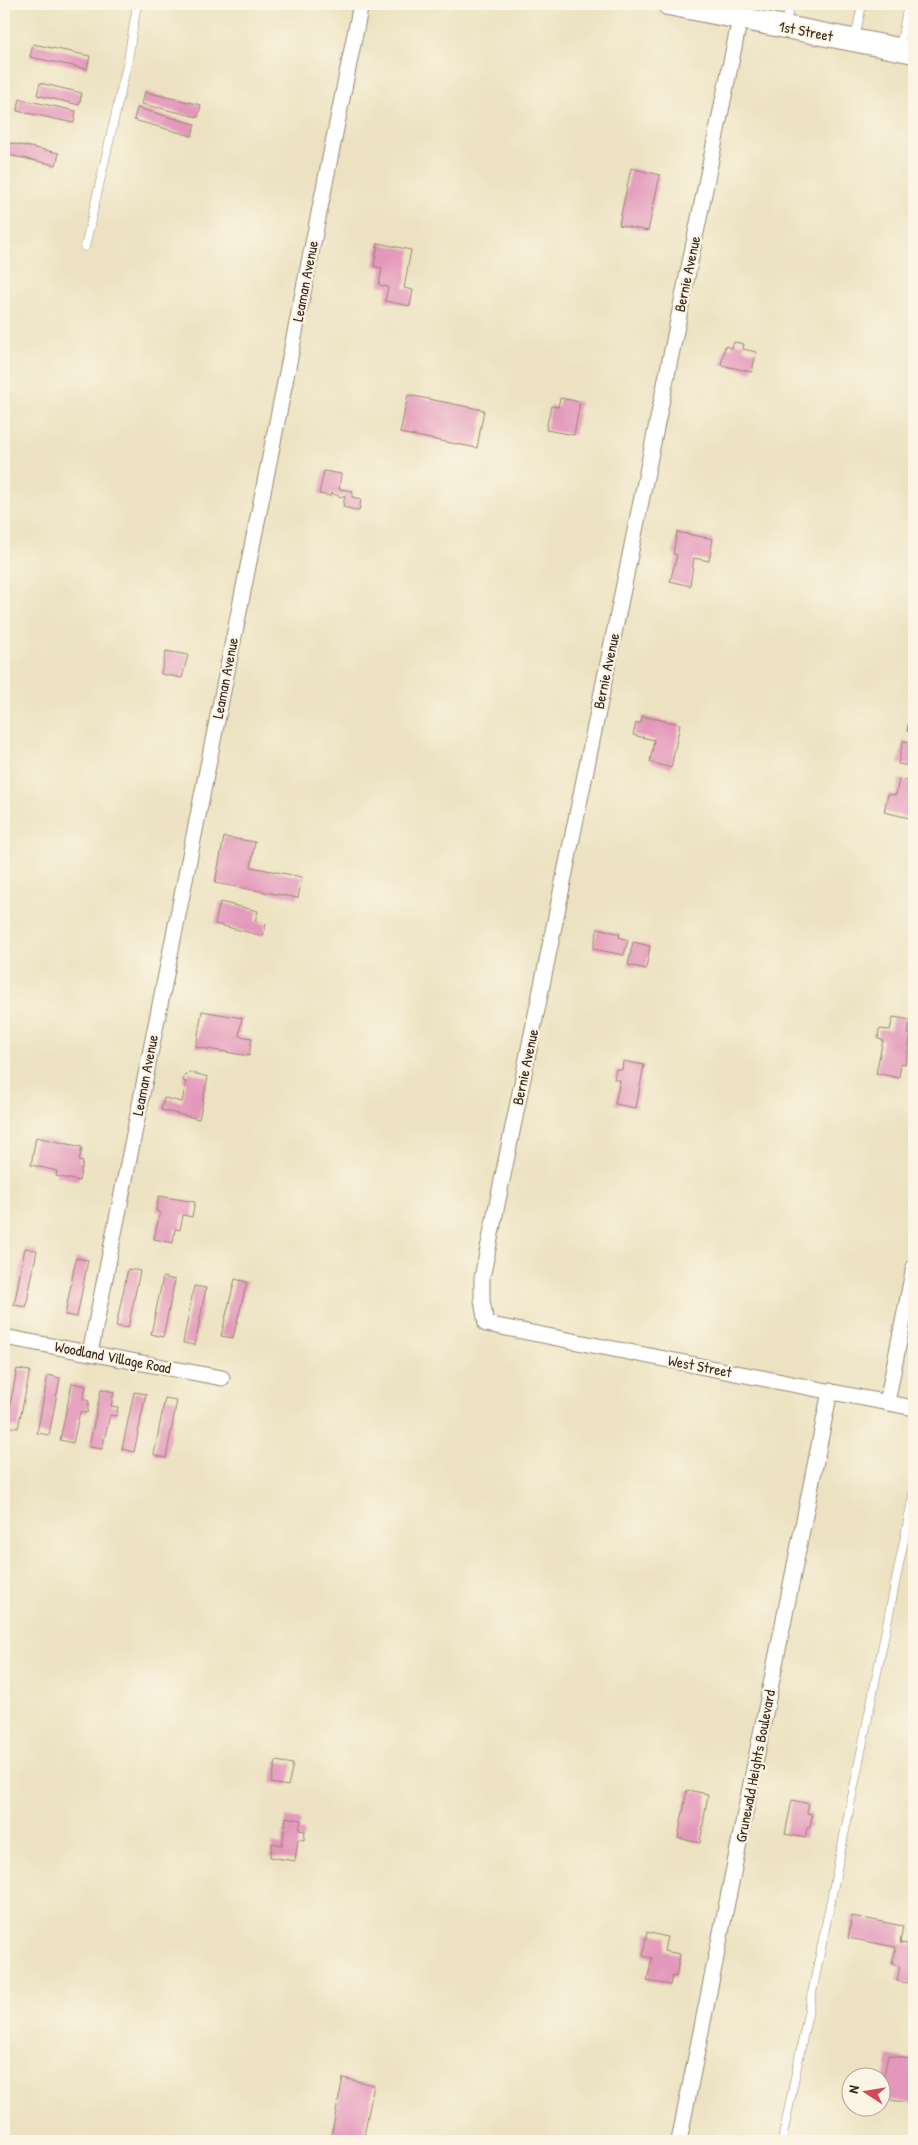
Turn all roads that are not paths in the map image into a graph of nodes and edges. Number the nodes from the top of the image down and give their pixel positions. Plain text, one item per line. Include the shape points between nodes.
1 (137, 4) edge
2 (361, 4) edge
3 (668, 4) edge
4 (790, 4) edge
5 (862, 4) edge
6 (908, 4) edge
7 (740, 18) junction
8 (786, 27) junction
9 (855, 40) junction
10 (907, 51) edge
11 (85, 247) dead end
12 (914, 1267) edge
13 (486, 1324) joint
14 (4, 1337) edge
15 (90, 1353) junction
16 (222, 1378) dead end
17 (830, 1391) junction
18 (887, 1402) junction
19 (914, 1408) edge
20 (914, 1492) edge
21 (680, 2141) edge
22 (782, 2141) edge

1 - 11 lane via 128,60
2 - 15 street, Leaman Avenue
3 - 7 main road, 1st Street
4 - 8 lane
5 - 9 lane
6 - 10 lane
7 - 8 main road, 1st Street
7 - 13 street, Bernie Avenue via 482,1278
8 - 9 main road, 1st Street
9 - 10 main road, 1st Street
12 - 18 street
13 - 17 street, West Street
14 - 15 street, Woodland Village Road
15 - 16 street, Woodland Village Road
17 - 18 street, West Street
17 - 21 street, Grunewald Heights Boulevard
18 - 19 street, West Street
20 - 22 lane

